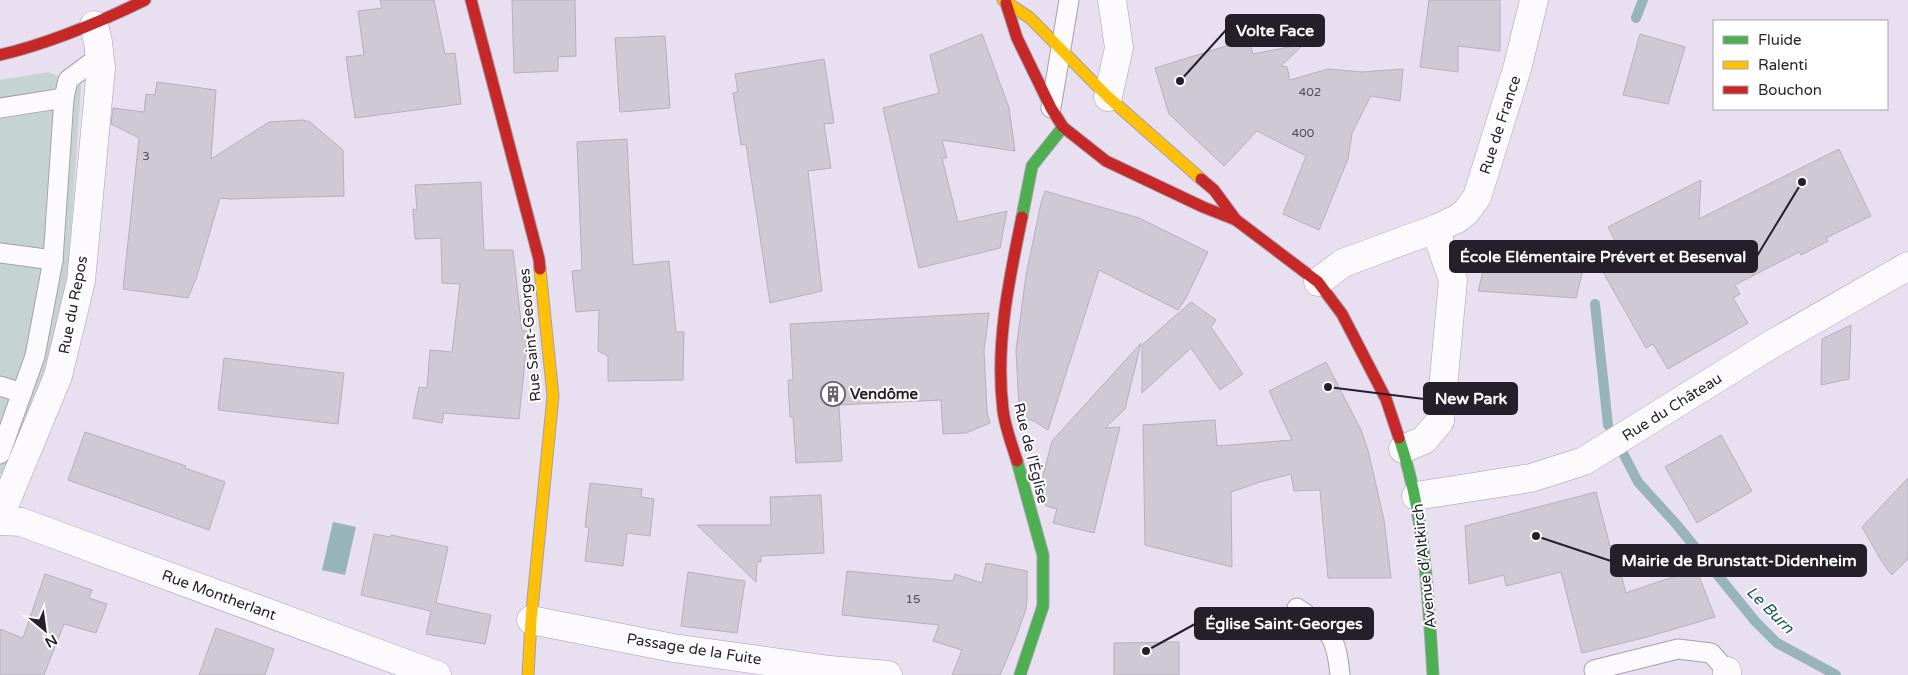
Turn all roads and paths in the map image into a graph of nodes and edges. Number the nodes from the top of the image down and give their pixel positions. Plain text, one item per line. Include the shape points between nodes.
1 (145, 0) edge
2 (471, 0) edge
3 (1070, 0) edge
4 (1112, 0) edge
5 (1534, 0) edge
6 (1004, 2) edge
7 (94, 25) junction
8 (1062, 49) junction
9 (0, 55) edge
10 (100, 56) junction
11 (1108, 97) junction
12 (64, 98) junction
13 (0, 108) edge
14 (1051, 108) junction
15 (1063, 126) junction
16 (1236, 220) junction
17 (1435, 229) junction
18 (0, 253) edge
19 (53, 260) junction
20 (1908, 266) edge
21 (1318, 282) junction
22 (0, 386) edge
23 (22, 393) junction
24 (1403, 449) junction
25 (0, 454) edge
26 (1416, 496) junction
27 (0, 516) edge
28 (0, 521) edge
29 (1297, 608) dead end
30 (531, 620) junction
31 (1594, 670) dead end
32 (1727, 673) edge
33 (436, 675) edge
34 (528, 675) edge
35 (888, 675) edge
36 (1020, 675) edge
37 (1340, 675) edge
38 (1433, 675) edge

1 - 7 main road
2 - 30 main road, Rue Saint-Georges via 539,259 553,396
3 - 8 lane
4 - 11 street via 1119,48
5 - 17 street, Rue de France via 1517,69 1477,197 1457,219
6 - 8 main road via 1030,18
6 - 14 main road via 1017,38
7 - 9 main road via 21,51
7 - 10 street, Rue du Repos
8 - 11 main road
8 - 14 lane
10 - 12 lane via 68,80
10 - 27 street, Rue du Repos via 81,281 58,376
11 - 16 main road via 1214,190
12 - 13 lane
12 - 19 lane
14 - 15 main road
15 - 16 main road via 1106,161
15 - 36 main road, Rue de l'Église via 1032,166 1010,272 1000,349 1003,411 1043,554 1043,606
16 - 21 main road, Avenue d'Altkirch
17 - 21 street, Rue de France via 1343,263
17 - 24 street via 1453,280 1440,421 1424,440
18 - 19 lane
19 - 23 lane via 35,356
20 - 26 street, Rue du Château via 1772,344 1584,461 1531,478
21 - 24 main road, Avenue d'Altkirch via 1342,314 1386,399
22 - 23 lane
23 - 25 lane
24 - 26 main road, Avenue d'Altkirch
26 - 38 main road, Avenue d'Altkirch via 1426,560
28 - 33 street, Rue Montherlant via 21,522
29 - 37 lane via 1322,626 1331,637 1338,651
30 - 34 main road, Rue Saint-Georges
30 - 35 street, Passage de la Fuite via 673,648
31 - 32 lane via 1678,649 1712,653

